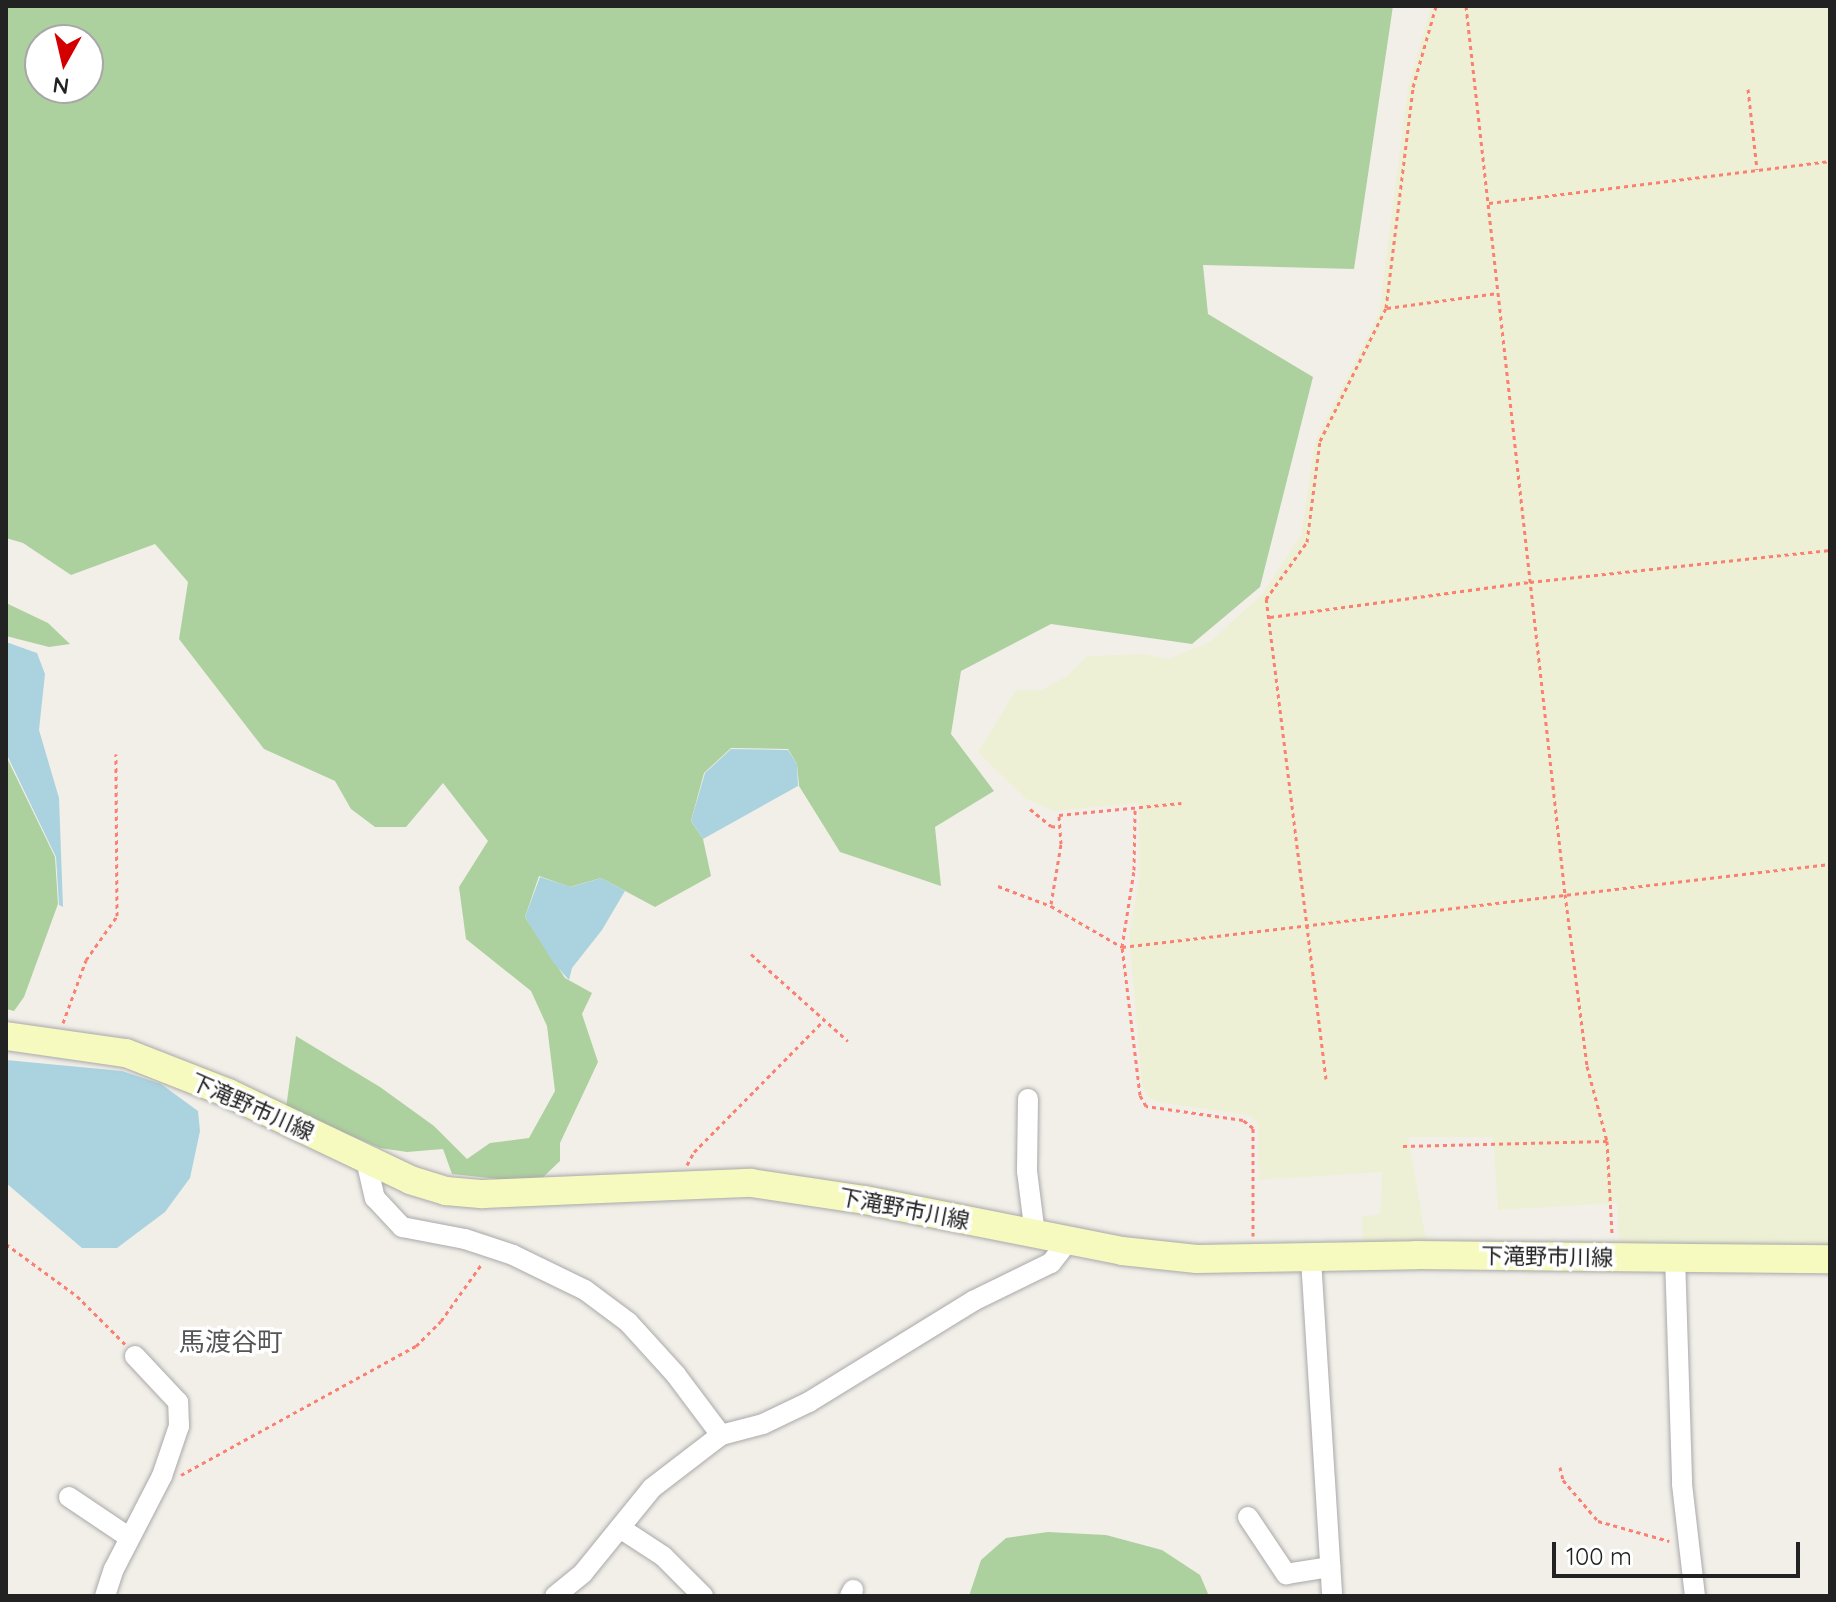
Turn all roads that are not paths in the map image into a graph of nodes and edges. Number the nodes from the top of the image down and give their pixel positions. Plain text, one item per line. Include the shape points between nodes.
1 (6, 1036) edge
2 (1028, 1099) dead end
3 (366, 1160) junction
4 (1035, 1234) junction
5 (1068, 1241) junction
6 (1675, 1256) junction
7 (1311, 1259) junction
8 (1830, 1259) edge
9 (135, 1356) road end
10 (721, 1435) junction
11 (69, 1497) dead end
12 (1248, 1517) dead end
13 (620, 1528) junction
14 (130, 1538) junction
15 (1330, 1567) junction
16 (105, 1596) edge
17 (555, 1596) edge
18 (703, 1596) edge
19 (1332, 1596) edge
20 (1695, 1596) edge

1 - 3 main road, 下滝野市川線 via 126,1053 228,1093
2 - 4 street via 1027,1171
3 - 4 main road, 下滝野市川線 via 434,1187 483,1194 751,1183
3 - 10 street via 375,1198 402,1227 491,1248 585,1290 628,1322
4 - 5 main road, 下滝野市川線
5 - 7 main road, 下滝野市川線 via 1137,1253
5 - 10 street via 1051,1263 973,1301 809,1402 763,1424
6 - 7 main road, 下滝野市川線
6 - 8 main road, 下滝野市川線
6 - 20 street via 1682,1484
7 - 15 street
9 - 14 street via 178,1402 181,1412 161,1479
10 - 13 street via 652,1488
11 - 14 street
12 - 15 street via 1286,1574
13 - 17 street via 583,1573
13 - 18 street via 663,1556
14 - 16 street
15 - 19 street

